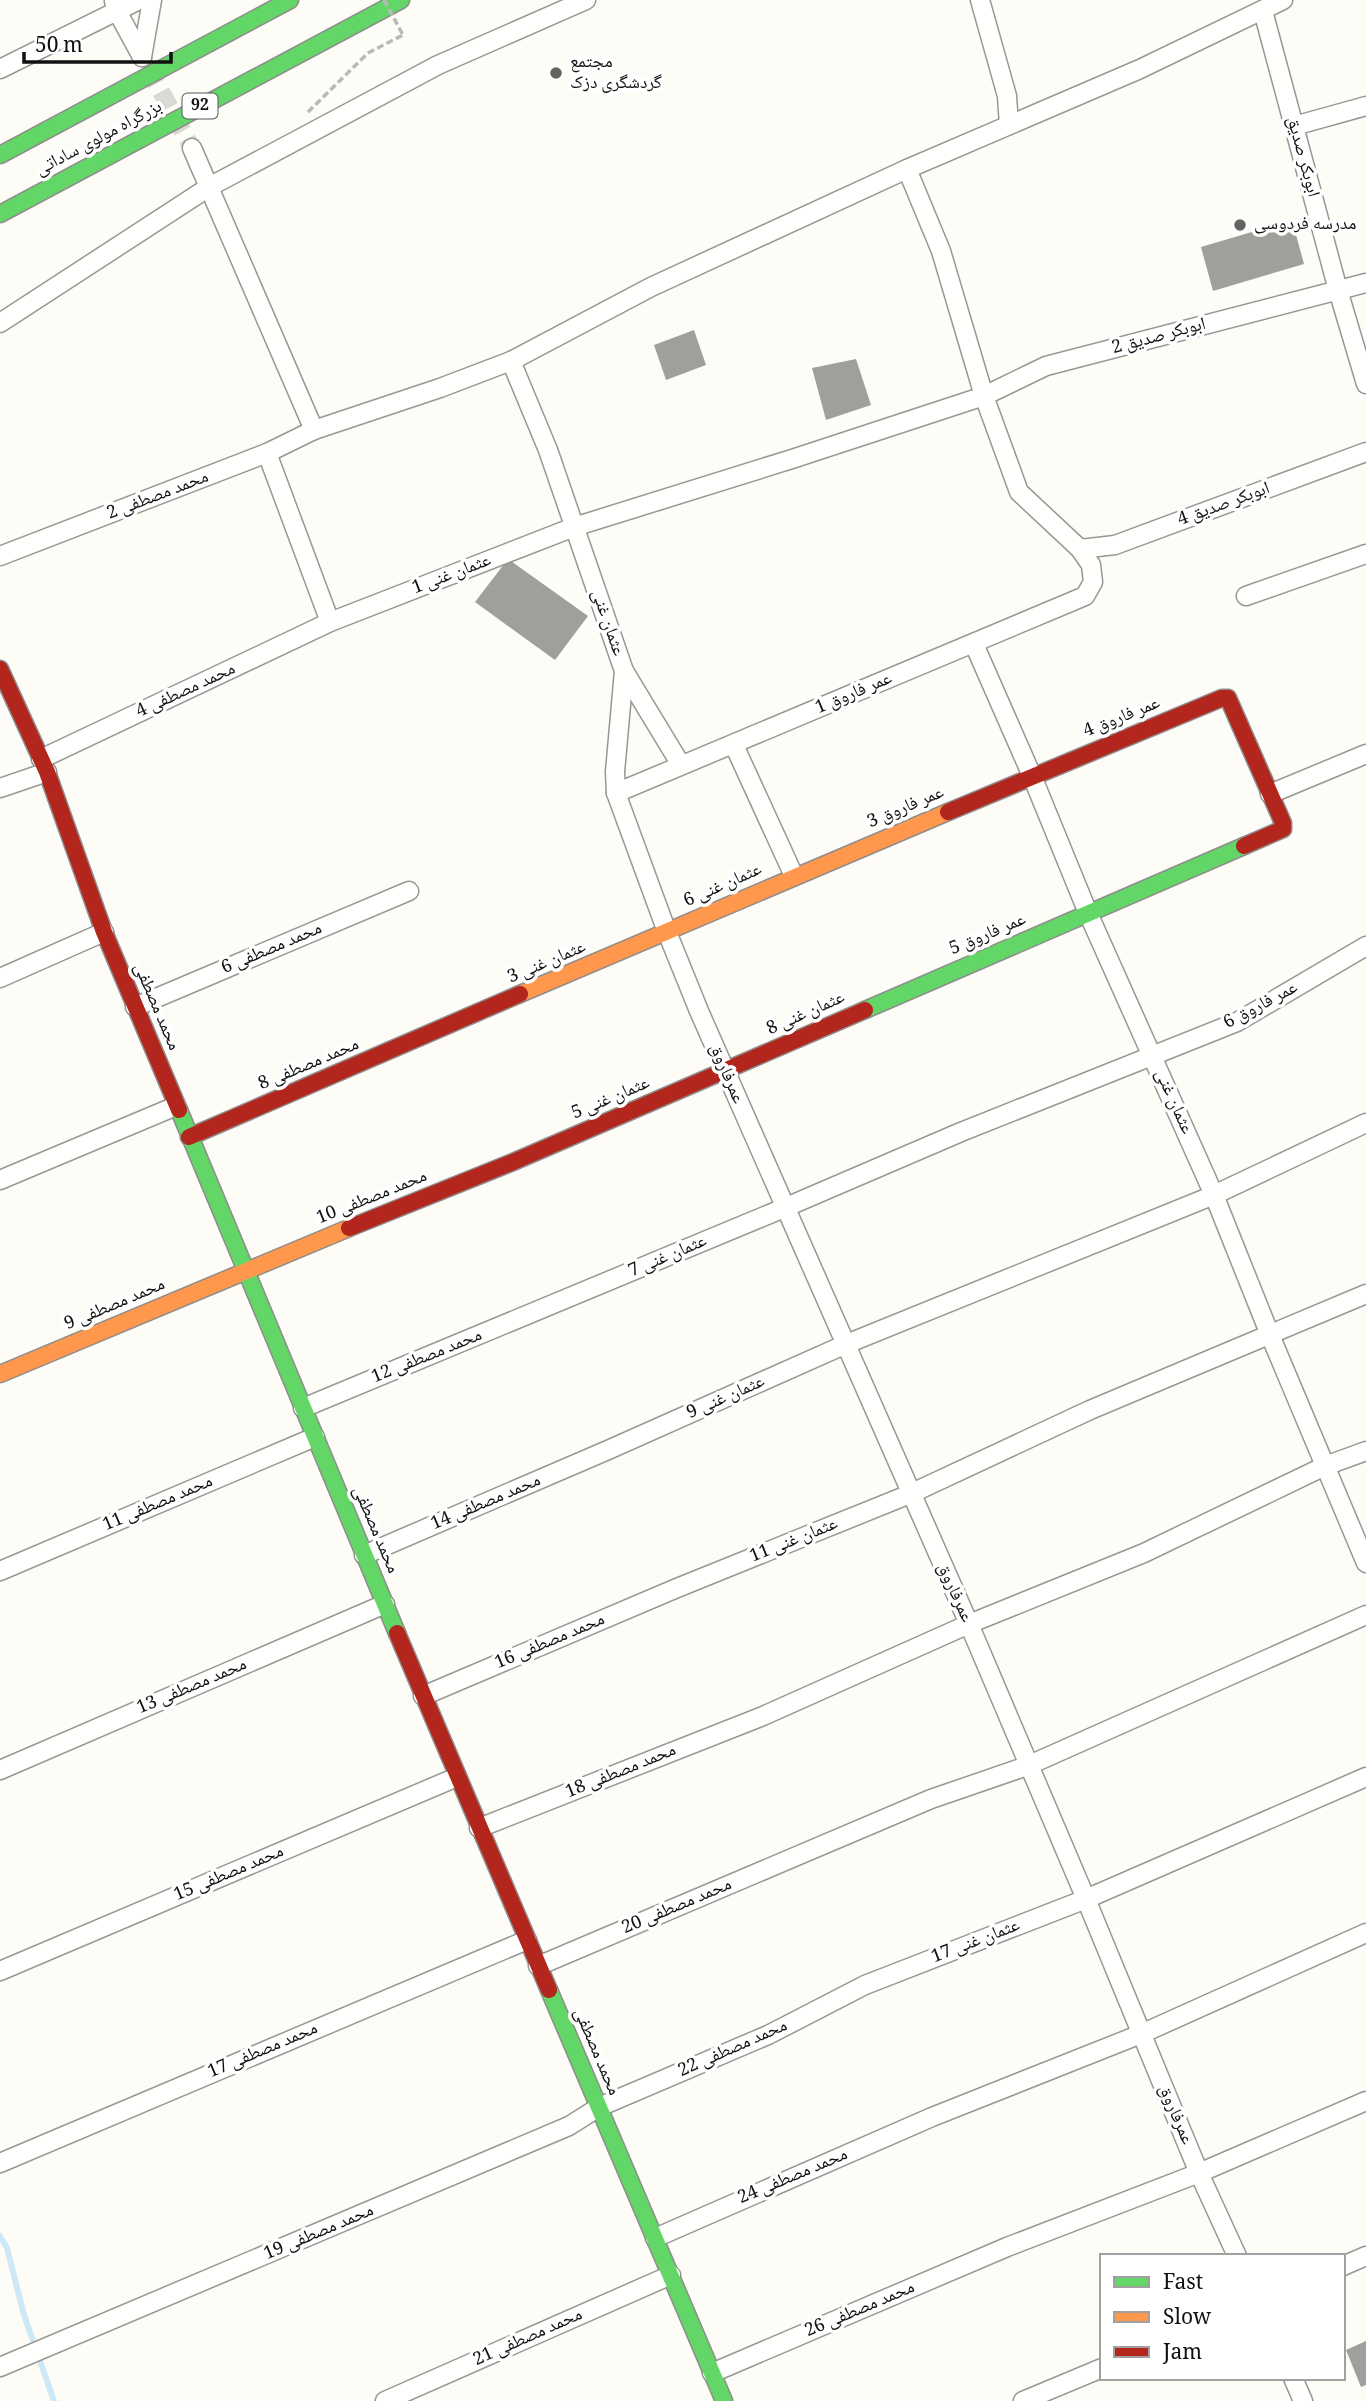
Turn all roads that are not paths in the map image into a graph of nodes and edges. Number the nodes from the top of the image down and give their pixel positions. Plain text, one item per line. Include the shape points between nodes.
1 (139, 0) edge
2 (152, 0) edge
3 (290, 0) edge
4 (401, 0) edge
5 (586, 0) edge
6 (980, 0) edge
7 (1283, 0) edge
8 (116, 5) edge
9 (1263, 11) junction
10 (0, 69) edge
11 (1366, 106) edge
12 (1009, 125) junction
13 (1294, 126) junction
14 (192, 148) tunnel mouth
15 (0, 155) edge
16 (906, 169) junction
17 (209, 187) junction
18 (0, 214) edge
19 (1366, 283) edge
20 (1338, 290) junction
21 (0, 323) edge
22 (511, 361) junction
23 (1366, 384) edge
24 (984, 396) junction
25 (314, 430) junction
26 (1366, 452) edge
27 (267, 453) junction
28 (792, 460) joint
29 (574, 527) junction
30 (1080, 549) junction
31 (1366, 554) edge
32 (0, 556) edge
33 (1246, 596) dead end
34 (330, 622) junction
35 (974, 644) junction
36 (0, 669) edge
37 (624, 671) junction
38 (734, 745) junction
39 (1366, 754) edge
40 (44, 765) junction
41 (681, 765) junction
42 (1032, 776) junction
43 (0, 788) edge
44 (616, 793) junction
45 (1270, 794) junction
46 (794, 876) junction
47 (409, 891) dead end
48 (1088, 913) junction
49 (104, 932) junction
50 (667, 932) junction
51 (1366, 946) edge
52 (0, 978) edge
53 (903, 992) joint
54 (135, 1007) junction
55 (443, 1029) joint
56 (1152, 1055) junction
57 (724, 1070) junction
58 (176, 1106) junction
59 (1366, 1123) edge
60 (961, 1132) joint
61 (189, 1137) junction
62 (513, 1162) joint
63 (0, 1180) edge
64 (1214, 1195) junction
65 (784, 1208) junction
66 (245, 1270) junction
67 (1366, 1294) edge
68 (552, 1305) joint
69 (1270, 1335) junction
70 (844, 1345) junction
71 (0, 1374) edge
72 (303, 1408) junction
73 (315, 1437) junction
74 (608, 1450) joint
75 (1366, 1451) edge
76 (1325, 1466) junction
77 (911, 1494) junction
78 (364, 1555) junction
79 (1366, 1563) edge
80 (0, 1571) edge
81 (677, 1588) joint
82 (385, 1604) junction
83 (1366, 1615) edge
84 (969, 1624) junction
85 (423, 1696) junction
86 (1027, 1766) junction
87 (0, 1770) edge
88 (457, 1777) junction
89 (1366, 1777) edge
90 (479, 1828) junction
91 (1086, 1899) junction
92 (1366, 1933) edge
93 (527, 1940) junction
94 (538, 1966) junction
95 (0, 1971) edge
96 (865, 1985) joint
97 (1141, 2034) junction
98 (1366, 2101) edge
99 (599, 2107) junction
100 (0, 2163) edge
101 (1199, 2173) junction
102 (655, 2238) junction
103 (1236, 2254) edge
104 (1366, 2256) edge
105 (1345, 2265) edge
106 (671, 2275) junction
107 (0, 2368) edge
108 (1100, 2369) edge
109 (712, 2373) junction
110 (1294, 2380) edge
111 (385, 2401) edge
112 (724, 2401) edge
113 (1023, 2401) edge
114 (1303, 2401) edge

1 - 8 street
2 - 8 street via 142,57
3 - 15 main road, بزرگراه مولوی ساداتی
4 - 18 main road, بزرگراه مولوی ساداتی / 92
5 - 17 street via 438,65
6 - 12 street via 1007,96
7 - 9 street, محمد مصطفی 2
8 - 10 street
9 - 12 street, محمد مصطفی 2
9 - 13 street, ابوبکر صدیق
11 - 13 street
12 - 16 street, محمد مصطفی 2
13 - 20 street, ابوبکر صدیق
14 - 17 street
16 - 22 street, محمد مصطفی 2 via 651,287
16 - 24 street via 941,251
17 - 21 street
17 - 25 street
19 - 20 street, ابوبکر صدیق 2
20 - 23 street, ابوبکر صدیق
20 - 24 street, ابوبکر صدیق 2 via 1046,366
22 - 25 street, محمد مصطفی 2
22 - 29 street, عثمان غنی
24 - 28 street, ابوبکر صدیق 2
24 - 30 street via 1019,492
25 - 27 street, محمد مصطفی 2
26 - 30 street, ابوبکر صدیق 4 via 1115,545
27 - 32 street, محمد مصطفی 2
27 - 34 street
28 - 29 street, عثمان غنی 1
29 - 34 street, عثمان غنی 1
29 - 37 street, عثمان غنی
30 - 35 street, عمر فاروق 1 via 1091,565 1093,582 1086,596
31 - 33 street
34 - 40 street, محمد مصطفی 4
35 - 38 street, عمر فاروق 1
35 - 42 street, عثمان غنی
36 - 40 main road, محمد مصطفی
37 - 41 street
37 - 44 street, عثمان غنی
38 - 41 street, عمر فاروق 1
38 - 46 street
39 - 45 street
40 - 43 street, محمد مصطفی 4
40 - 49 main road, محمد مصطفی
41 - 44 street, عمر فاروق 1
42 - 45 main road, عمر فاروق 4 via 1228,698
42 - 46 main road, عمر فاروق 3
42 - 48 street, عثمان غنی
44 - 50 street, عثمان غنی
45 - 48 main road, عمر فاروق 5 via 1283,828
46 - 50 main road, عثمان غنی 6
47 - 54 street, محمد مصطفی 6
48 - 53 main road, عمر فاروق 5
48 - 56 street, عثمان غنی
49 - 52 street
49 - 54 main road, محمد مصطفی
50 - 55 main road, عثمان غنی 3
50 - 57 street, عمرفاروق
51 - 56 street, عمر فاروق 6 via 1237,1022
53 - 57 main road, عثمان غنی 8
54 - 58 main road, محمد مصطفی
55 - 61 main road, محمد مصطفی 8
56 - 60 street, عمر فاروق 6
56 - 64 street, عثمان غنی
57 - 62 main road, عثمان غنی 5
57 - 65 street, عمرفاروق
58 - 61 main road, محمد مصطفی
58 - 63 street
59 - 64 street, عثمان غنی 9
60 - 65 street, عثمان غنی 7
61 - 66 main road, محمد مصطفی
62 - 66 main road, محمد مصطفی 10
64 - 69 street, عثمان غنی
64 - 70 street, عثمان غنی 9
65 - 68 street, عثمان غنی 7
65 - 70 street, عمرفاروق
66 - 71 main road, محمد مصطفی 9
66 - 72 main road, محمد مصطفی
67 - 69 street, عثمان غنی 11
68 - 72 street, محمد مصطفی 12
69 - 76 street, عثمان غنی
69 - 77 street, عثمان غنی 11 via 1090,1410
70 - 74 street, عثمان غنی 9
70 - 77 street, عمرفاروق
72 - 73 main road, محمد مصطفی
73 - 78 main road, محمد مصطفی
73 - 80 street, محمد مصطفی 11
74 - 78 street, محمد مصطفی 14
75 - 76 street, محمد مصطفی 18
76 - 79 street, عثمان غنی
76 - 84 street, محمد مصطفی 18 via 1144,1553
77 - 81 street, عثمان غنی 11
77 - 84 street, عمرفاروق
78 - 82 main road, محمد مصطفی
81 - 85 street, محمد مصطفی 16
82 - 85 main road, محمد مصطفی
82 - 87 street, محمد مصطفی 13
83 - 86 street, محمد مصطفی 20
84 - 86 street, عمرفاروق
84 - 90 street, محمد مصطفی 18 via 763,1716
85 - 88 main road, محمد مصطفی
86 - 91 street, عمرفاروق
86 - 94 street, محمد مصطفی 20 via 931,1799
88 - 90 main road, محمد مصطفی
88 - 95 street, محمد مصطفی 15
89 - 91 street, عثمان غنی 17
90 - 93 main road, محمد مصطفی
91 - 96 street, عثمان غنی 17
91 - 97 street, عمرفاروق
92 - 97 street, محمد مصطفی 24
93 - 94 main road, محمد مصطفی
93 - 100 street, محمد مصطفی 17
94 - 99 main road, محمد مصطفی
96 - 99 street, محمد مصطفی 22 via 768,2035
97 - 101 street, عمرفاروق
97 - 102 street, محمد مصطفی 24 via 932,2117
98 - 101 street, محمد مصطفی 26
99 - 102 main road, محمد مصطفی
99 - 107 street, محمد مصطفی 19 via 569,2126
101 - 103 street, عمرفاروق
101 - 109 street, محمد مصطفی 26 via 1007,2247
102 - 106 main road, محمد مصطفی
104 - 105 street
106 - 109 main road, محمد مصطفی
106 - 111 street, محمد مصطفی 21
108 - 113 street
109 - 112 main road, محمد مصطفی
110 - 114 street

